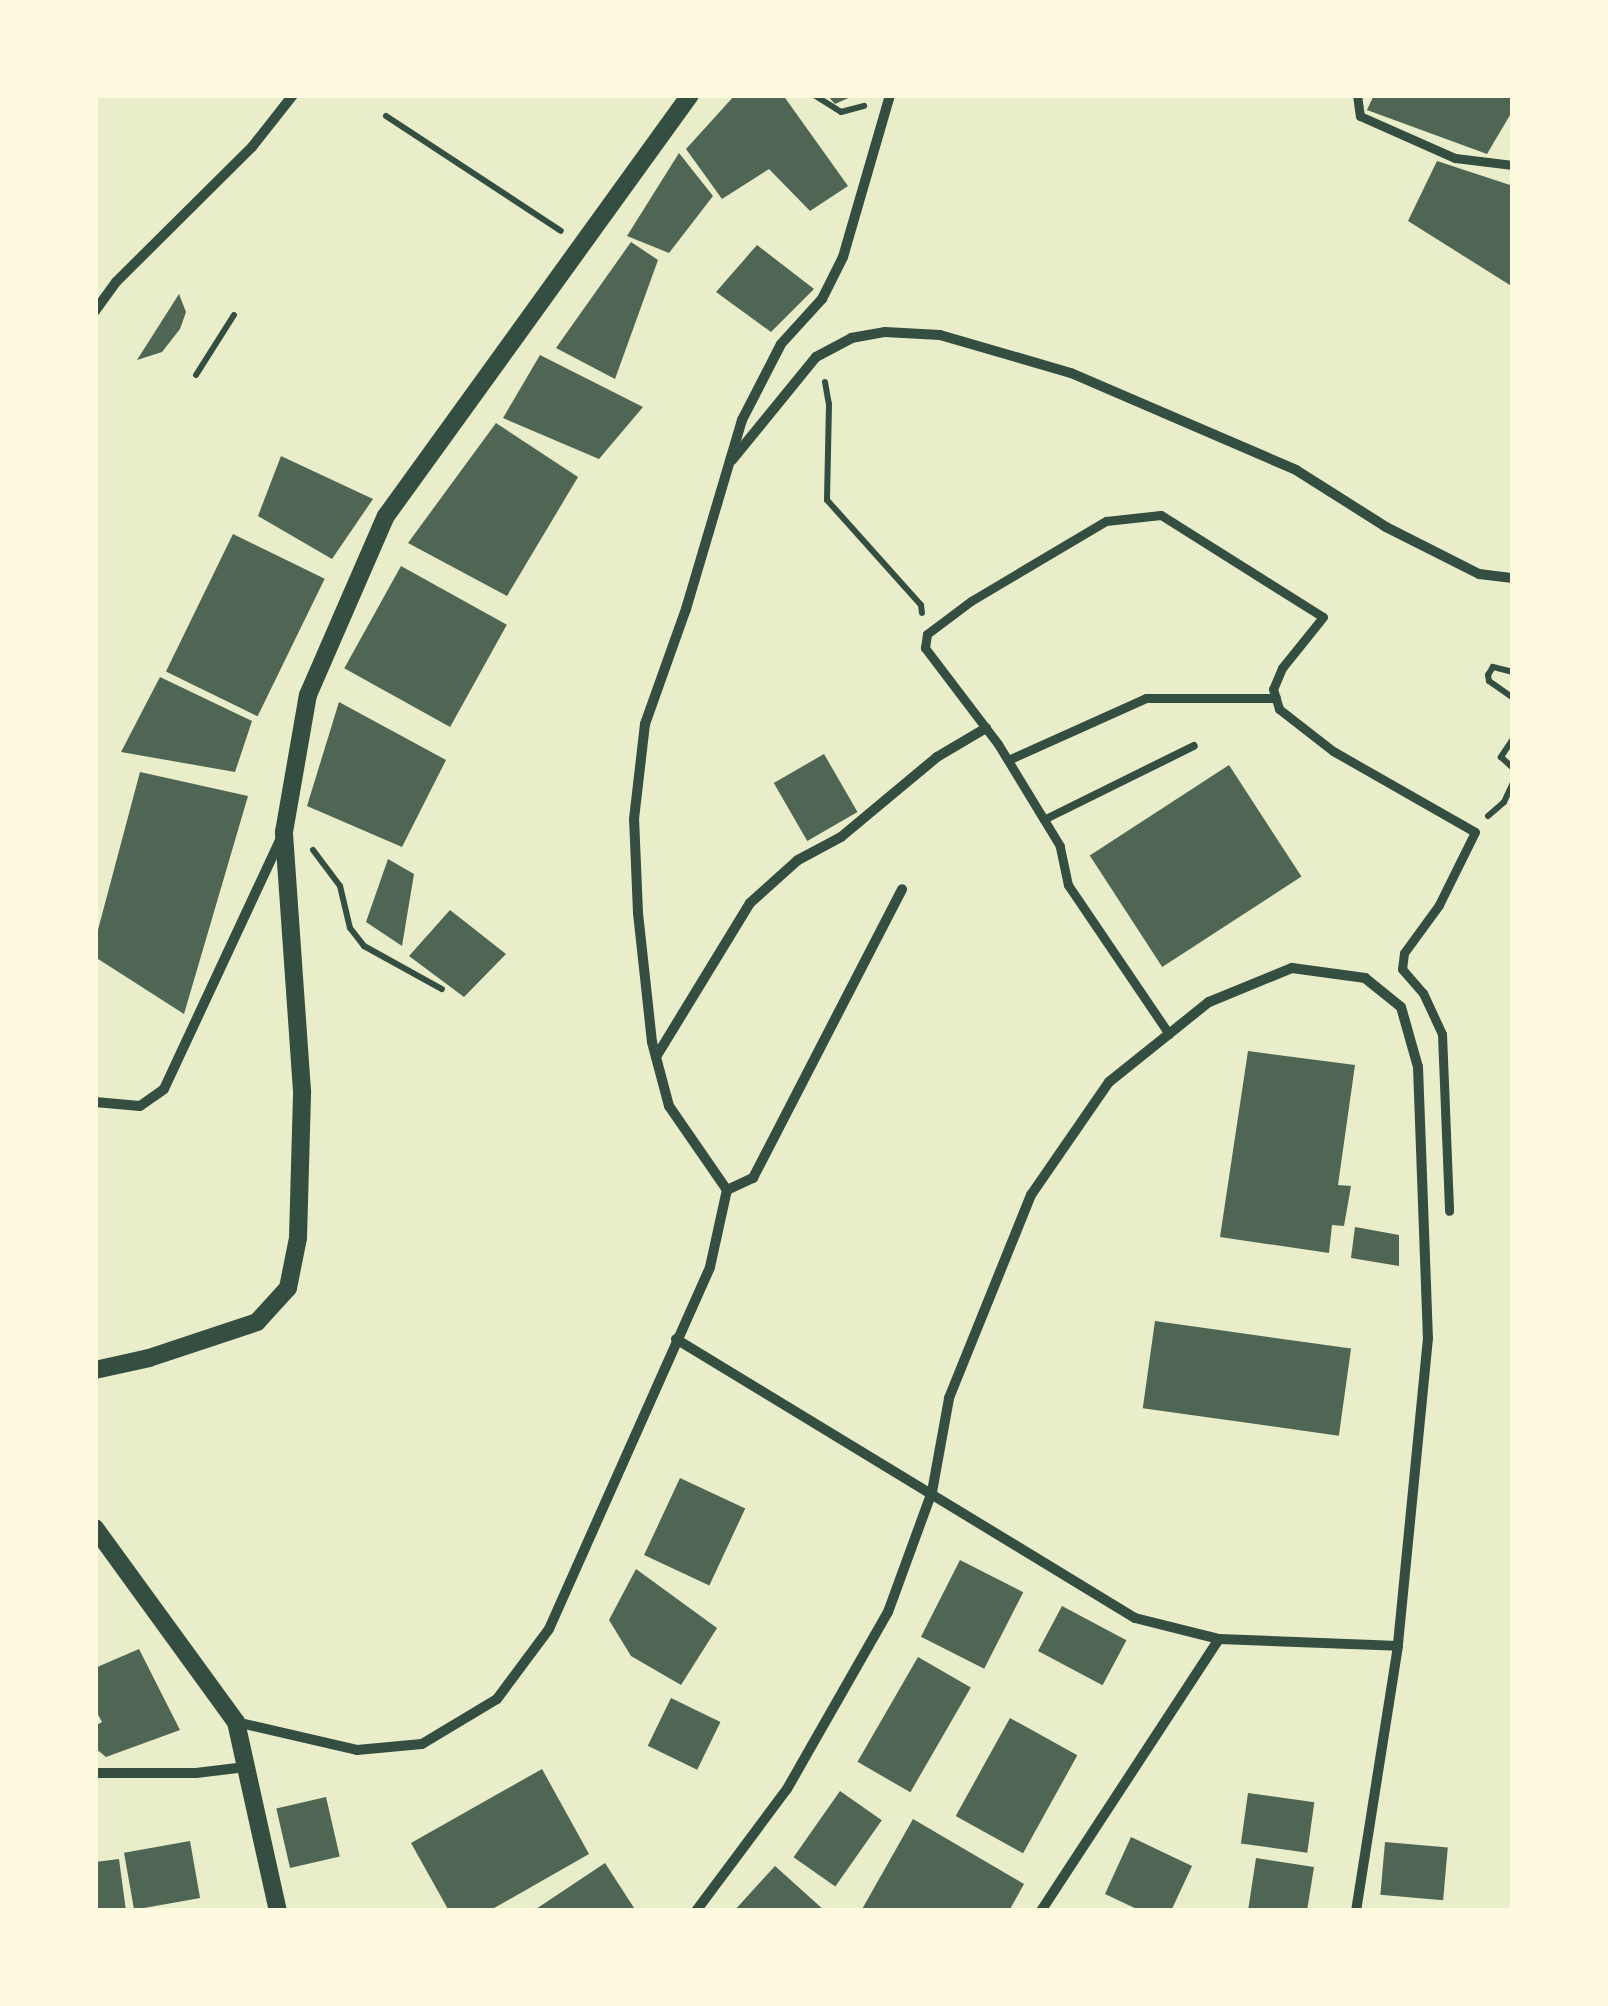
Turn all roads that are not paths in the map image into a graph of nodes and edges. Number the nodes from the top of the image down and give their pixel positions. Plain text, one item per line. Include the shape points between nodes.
1 (292, 95) edge
2 (690, 95) edge
3 (1358, 95) edge
4 (890, 97) edge
5 (1513, 165) edge
6 (95, 311) edge
7 (725, 469) junction
8 (1513, 578) edge
9 (1276, 698) junction
10 (986, 728) junction
11 (1194, 746) dead end
12 (1008, 760) junction
13 (1044, 820) junction
14 (284, 832) junction
15 (902, 889) dead end
16 (1169, 1034) junction
17 (656, 1057) junction
18 (95, 1102) edge
19 (727, 1190) junction
20 (1449, 1211) dead end
21 (676, 1340) junction
22 (95, 1370) edge
23 (932, 1492) junction
24 (95, 1528) edge
25 (1219, 1638) junction
26 (1398, 1646) junction
27 (236, 1722) junction
28 (246, 1767) junction
29 (95, 1773) edge
30 (278, 1911) edge
31 (696, 1911) edge
32 (1041, 1911) edge
33 (1356, 1911) edge

1 - 6 street via 252,147
2 - 14 street via 386,516 308,695
3 - 5 street via 1360,116 1455,158
4 - 7 street via 842,257 822,299 781,344
7 - 8 street via 807,368 851,338 940,335 1071,373 1296,470 1386,527 1479,574
7 - 17 street via 686,609 644,724 634,819
9 - 10 street via 1282,668 1323,617 1161,515 1106,521 927,634 925,648
9 - 12 street via 1146,698
9 - 20 street via 1279,708 1334,751 1475,832 1439,905 1404,953 1402,968 1423,993 1442,1034
10 - 12 street
10 - 17 street via 938,756 750,903
11 - 13 lane
12 - 13 street
13 - 16 street via 1060,846 1068,886
14 - 18 street via 164,1089 140,1106
14 - 22 street via 302,1091 298,1238 288,1288 257,1322
15 - 19 street via 752,1178
16 - 23 street via 1109,1082 1031,1195 949,1398
16 - 26 street via 1209,1002 1292,968 1365,978 1401,1007 1418,1067 1428,1338
17 - 19 street via 669,1106
19 - 21 street via 710,1266
21 - 23 street
21 - 27 street via 549,1629 497,1698 422,1744 357,1750
23 - 25 street via 1135,1618
23 - 31 street via 879,1628 787,1790
24 - 27 street
25 - 26 street
25 - 32 street
26 - 33 street
27 - 28 street
28 - 29 street
28 - 30 street

